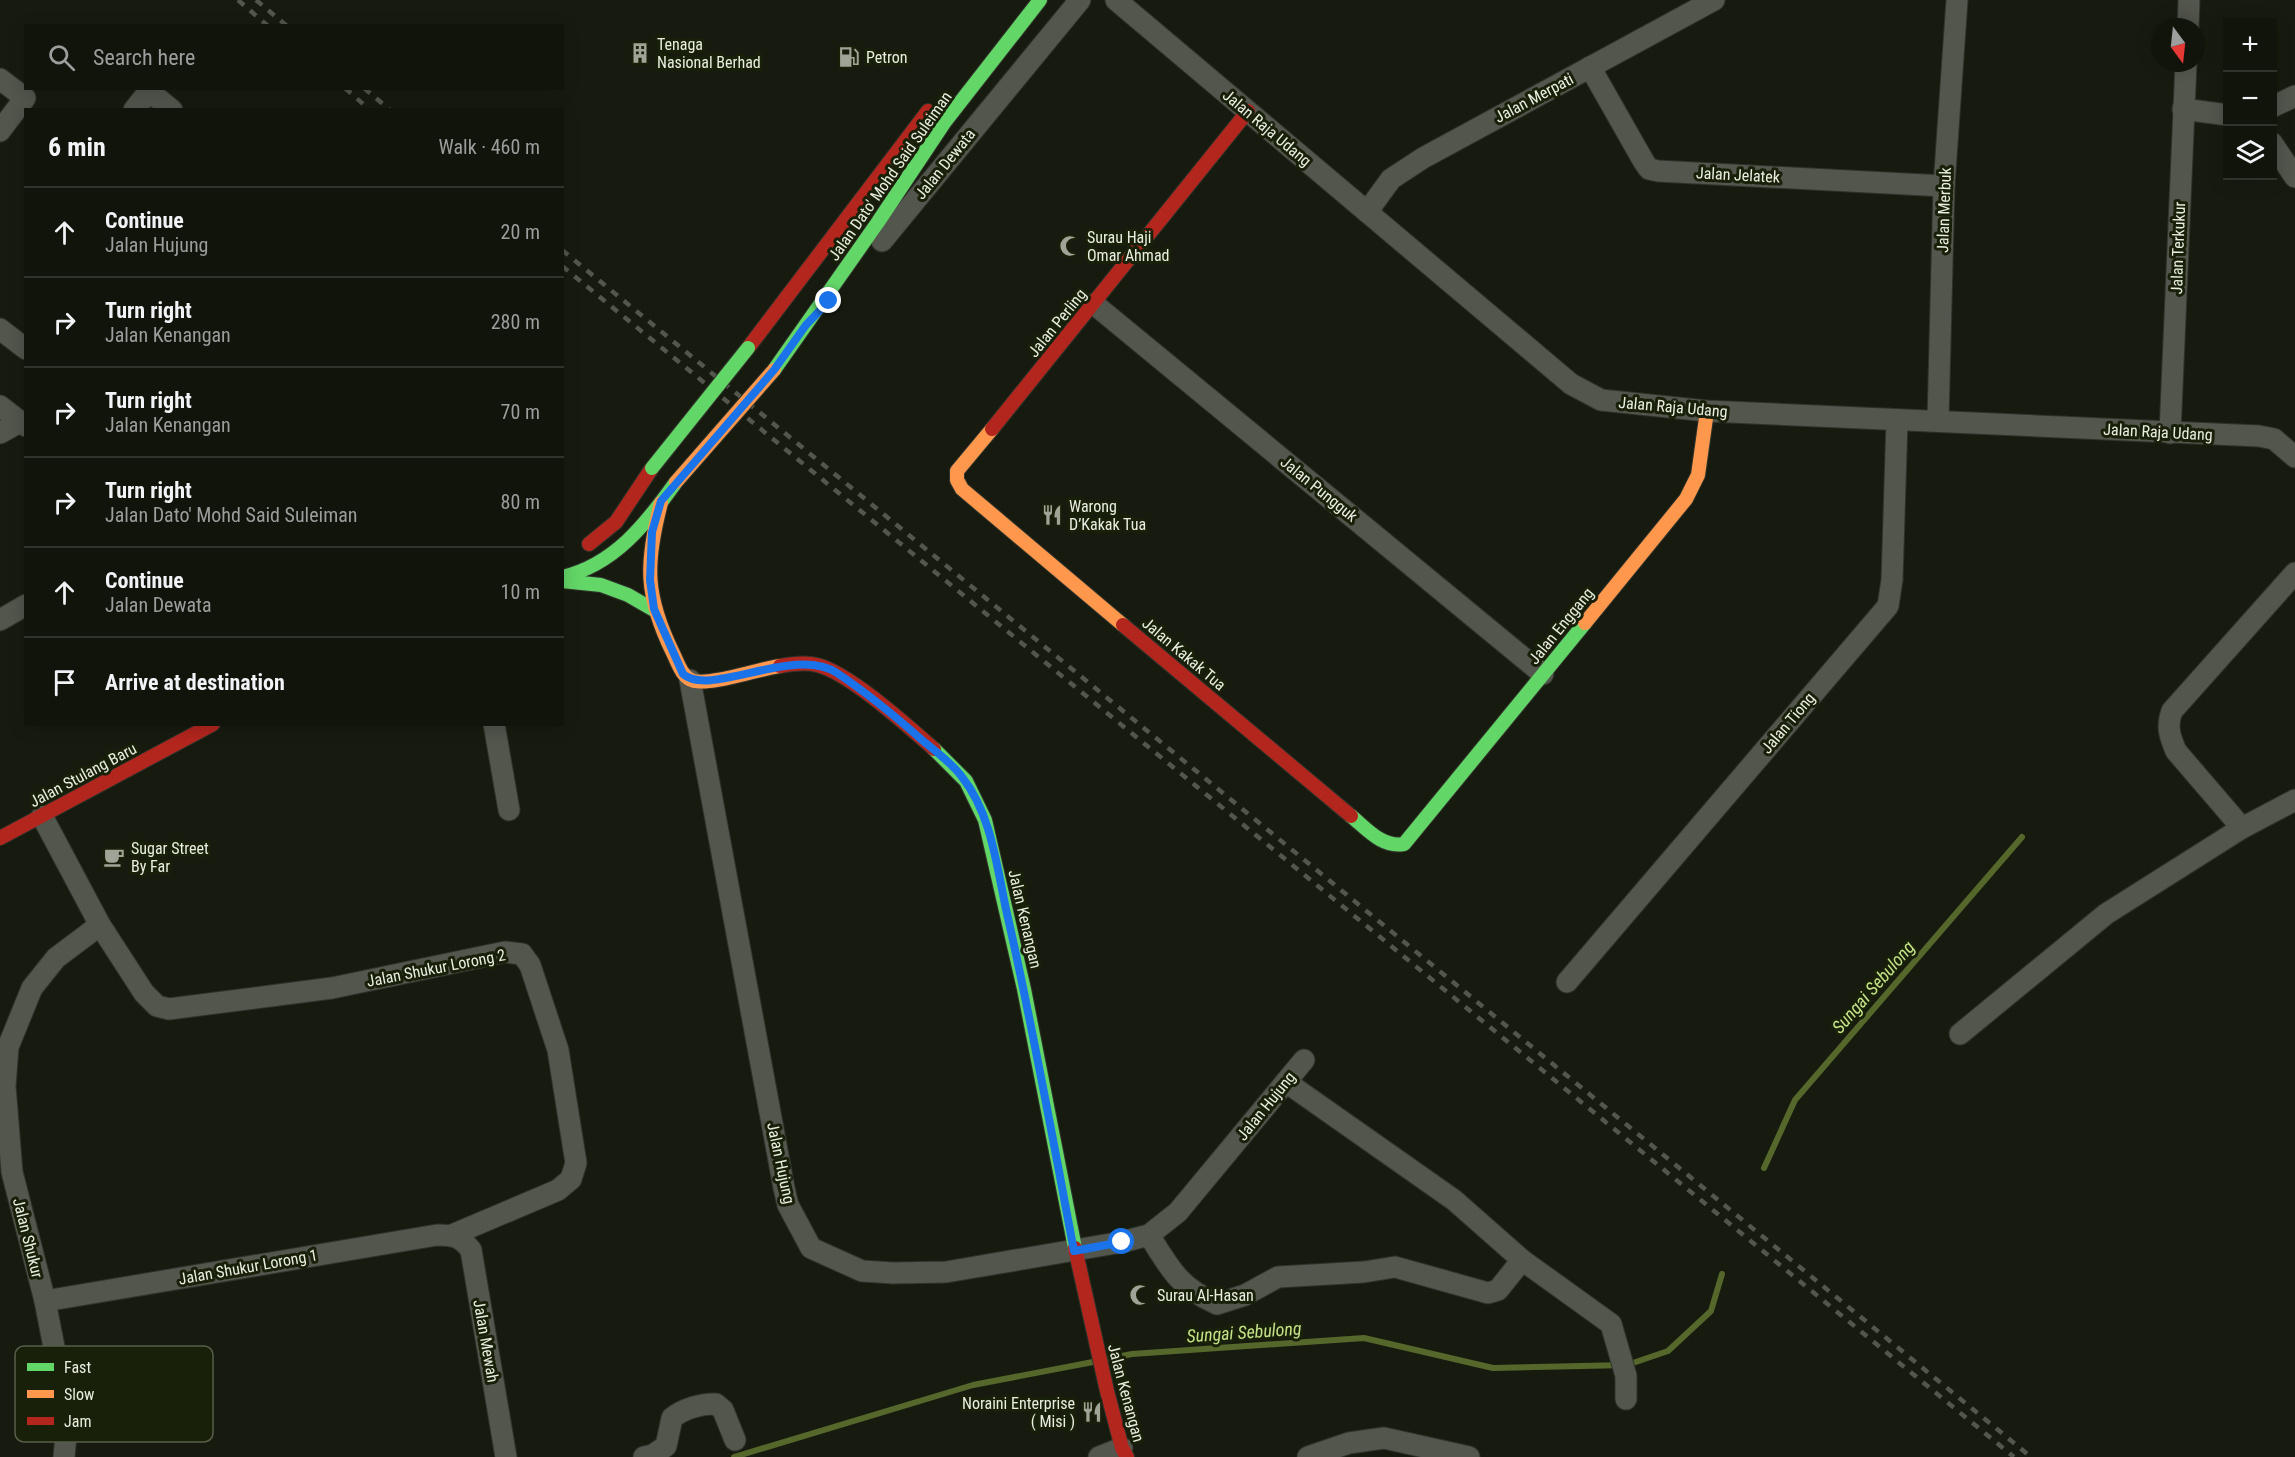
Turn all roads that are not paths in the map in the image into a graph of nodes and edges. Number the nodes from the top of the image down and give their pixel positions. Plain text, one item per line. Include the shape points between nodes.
1 (1040, 0) edge
2 (1080, 0) edge
3 (1116, 0) edge
4 (1714, 0) edge
5 (1957, 0) edge
6 (2189, 0) edge
7 (2188, 18) edge
8 (1590, 67) junction
9 (2185, 72) edge
10 (0, 79) edge
11 (2295, 96) edge
12 (936, 100) dead end
13 (2277, 105) edge
14 (136, 108) edge
15 (170, 108) edge
16 (2183, 109) junction
17 (1248, 111) junction
18 (2223, 114) edge
19 (0, 131) edge
20 (2277, 150) edge
21 (2295, 177) edge
22 (1944, 186) junction
23 (1367, 212) junction
24 (1094, 304) junction
25 (806, 325) junction
26 (0, 330) edge
27 (24, 348) edge
28 (0, 406) edge
29 (1707, 411) junction
30 (1897, 420) junction
31 (1938, 420) junction
32 (23, 424) edge
33 (0, 433) edge
34 (2170, 433) junction
35 (2295, 457) edge
36 (957, 471) joint
37 (661, 501) junction
38 (573, 552) dead end
39 (2294, 575) edge
40 (564, 578) edge
41 (564, 579) edge
42 (24, 606) edge
43 (654, 609) junction
44 (0, 620) edge
45 (1543, 674) junction
46 (690, 680) junction
47 (209, 726) edge
48 (494, 726) edge
49 (2295, 800) edge
50 (509, 810) dead end
51 (42, 816) junction
52 (2242, 828) junction
53 (0, 838) edge
54 (1404, 844) joint
55 (100, 925) junction
56 (1567, 982) dead end
57 (1960, 1034) dead end
58 (1304, 1060) dead end
59 (1286, 1082) junction
60 (452, 1235) junction
61 (1149, 1235) junction
62 (1074, 1251) junction
63 (1522, 1260) junction
64 (45, 1301) junction
65 (54, 1346) edge
66 (1626, 1399) dead end
67 (735, 1440) dead end
68 (65, 1442) edge
69 (1125, 1453) edge
70 (64, 1457) edge
71 (506, 1457) edge
72 (644, 1457) edge
73 (1099, 1457) edge
74 (1308, 1457) edge
75 (1470, 1457) edge

1 - 25 street, Jalan Dato' Mohd Said Suleiman via 944,123
2 - 25 street, Jalan Dewata via 840,292
3 - 17 street, Jalan Raja Udang
4 - 8 street, Jalan Merpati
5 - 22 street, Jalan Merbuk
6 - 7 street
8 - 22 street, Jalan Jelatek via 1649,169
8 - 23 street, Jalan Merpati via 1415,163 1391,179
9 - 16 street, Jalan Terkukur
10 - 19 street via 25,98
11 - 13 street
12 - 38 street, Jalan Dato' Mohd Said Suleiman, bridge via 652,468 616,522 595,541
14 - 15 street via 149,91
16 - 18 street
16 - 34 street, Jalan Terkukur
17 - 23 street, Jalan Raja Udang
17 - 24 street, Jalan Perling
20 - 21 street
22 - 31 street, Jalan Merbuk
23 - 29 street, Jalan Raja Udang via 1571,384 1600,400
24 - 36 street, Jalan Perling
24 - 45 street, Jalan Pungguk
25 - 37 street, Jalan Dato' Mohd Said Suleiman, bridge via 774,370
26 - 27 street
28 - 32 street
29 - 30 street, Jalan Raja Udang
29 - 45 street, Jalan Enggang via 1698,475 1686,500
30 - 31 street, Jalan Raja Udang
30 - 56 street, Jalan Tiong via 1888,606
31 - 34 street, Jalan Raja Udang
32 - 33 street
34 - 35 street, Jalan Raja Udang via 2259,436 2274,439
36 - 54 street, Jalan Kakak Tua via 962,489 1371,832 1392,846
37 - 40 street, Jalan Dato' Mohd Said Suleiman via 642,527 599,564
37 - 43 street via 652,532 650,580
39 - 52 street via 2168,720 2176,751
41 - 43 street via 601,585
42 - 44 street
43 - 46 street via 683,674
45 - 54 street, Jalan Enggang
46 - 62 street, Jalan Kenangan via 780,666 820,665 835,671 883,706 962,776 978,802 991,844 1024,988
46 - 62 street, Jalan Hujung via 784,1188 788,1205 811,1248 862,1271 893,1273 946,1272
47 - 51 street, Jalan Stulang Baru
48 - 50 street
49 - 52 street
51 - 53 street, Jalan Stulang Baru
51 - 55 street
52 - 57 street via 2106,914
55 - 60 street, Jalan Shukur Lorong 2 via 144,993 157,1006 169,1009 332,988 505,952 522,954 530,966 558,1050 576,1163 571,1179 558,1190
55 - 64 street, Jalan Shukur via 56,958 32,988 8,1047 5,1086 12,1172
58 - 59 street, Jalan Hujung
59 - 61 street, Jalan Hujung via 1178,1212
59 - 63 street via 1454,1200
60 - 64 street, Jalan Shukur Lorong 1
60 - 71 street, Jalan Mewah via 462,1238 471,1250
61 - 62 street, Jalan Hujung
61 - 63 street via 1172,1272 1196,1295 1217,1304 1278,1276 1395,1267 1493,1292
62 - 69 street, Jalan Kenangan via 1103,1379
63 - 66 street via 1611,1324 1625,1370
64 - 65 street, Jalan Shukur
67 - 72 street via 723,1410 710,1403 672,1418 666,1446
68 - 70 street, Jalan Shukur
69 - 73 street
74 - 75 street via 1349,1443 1384,1438

